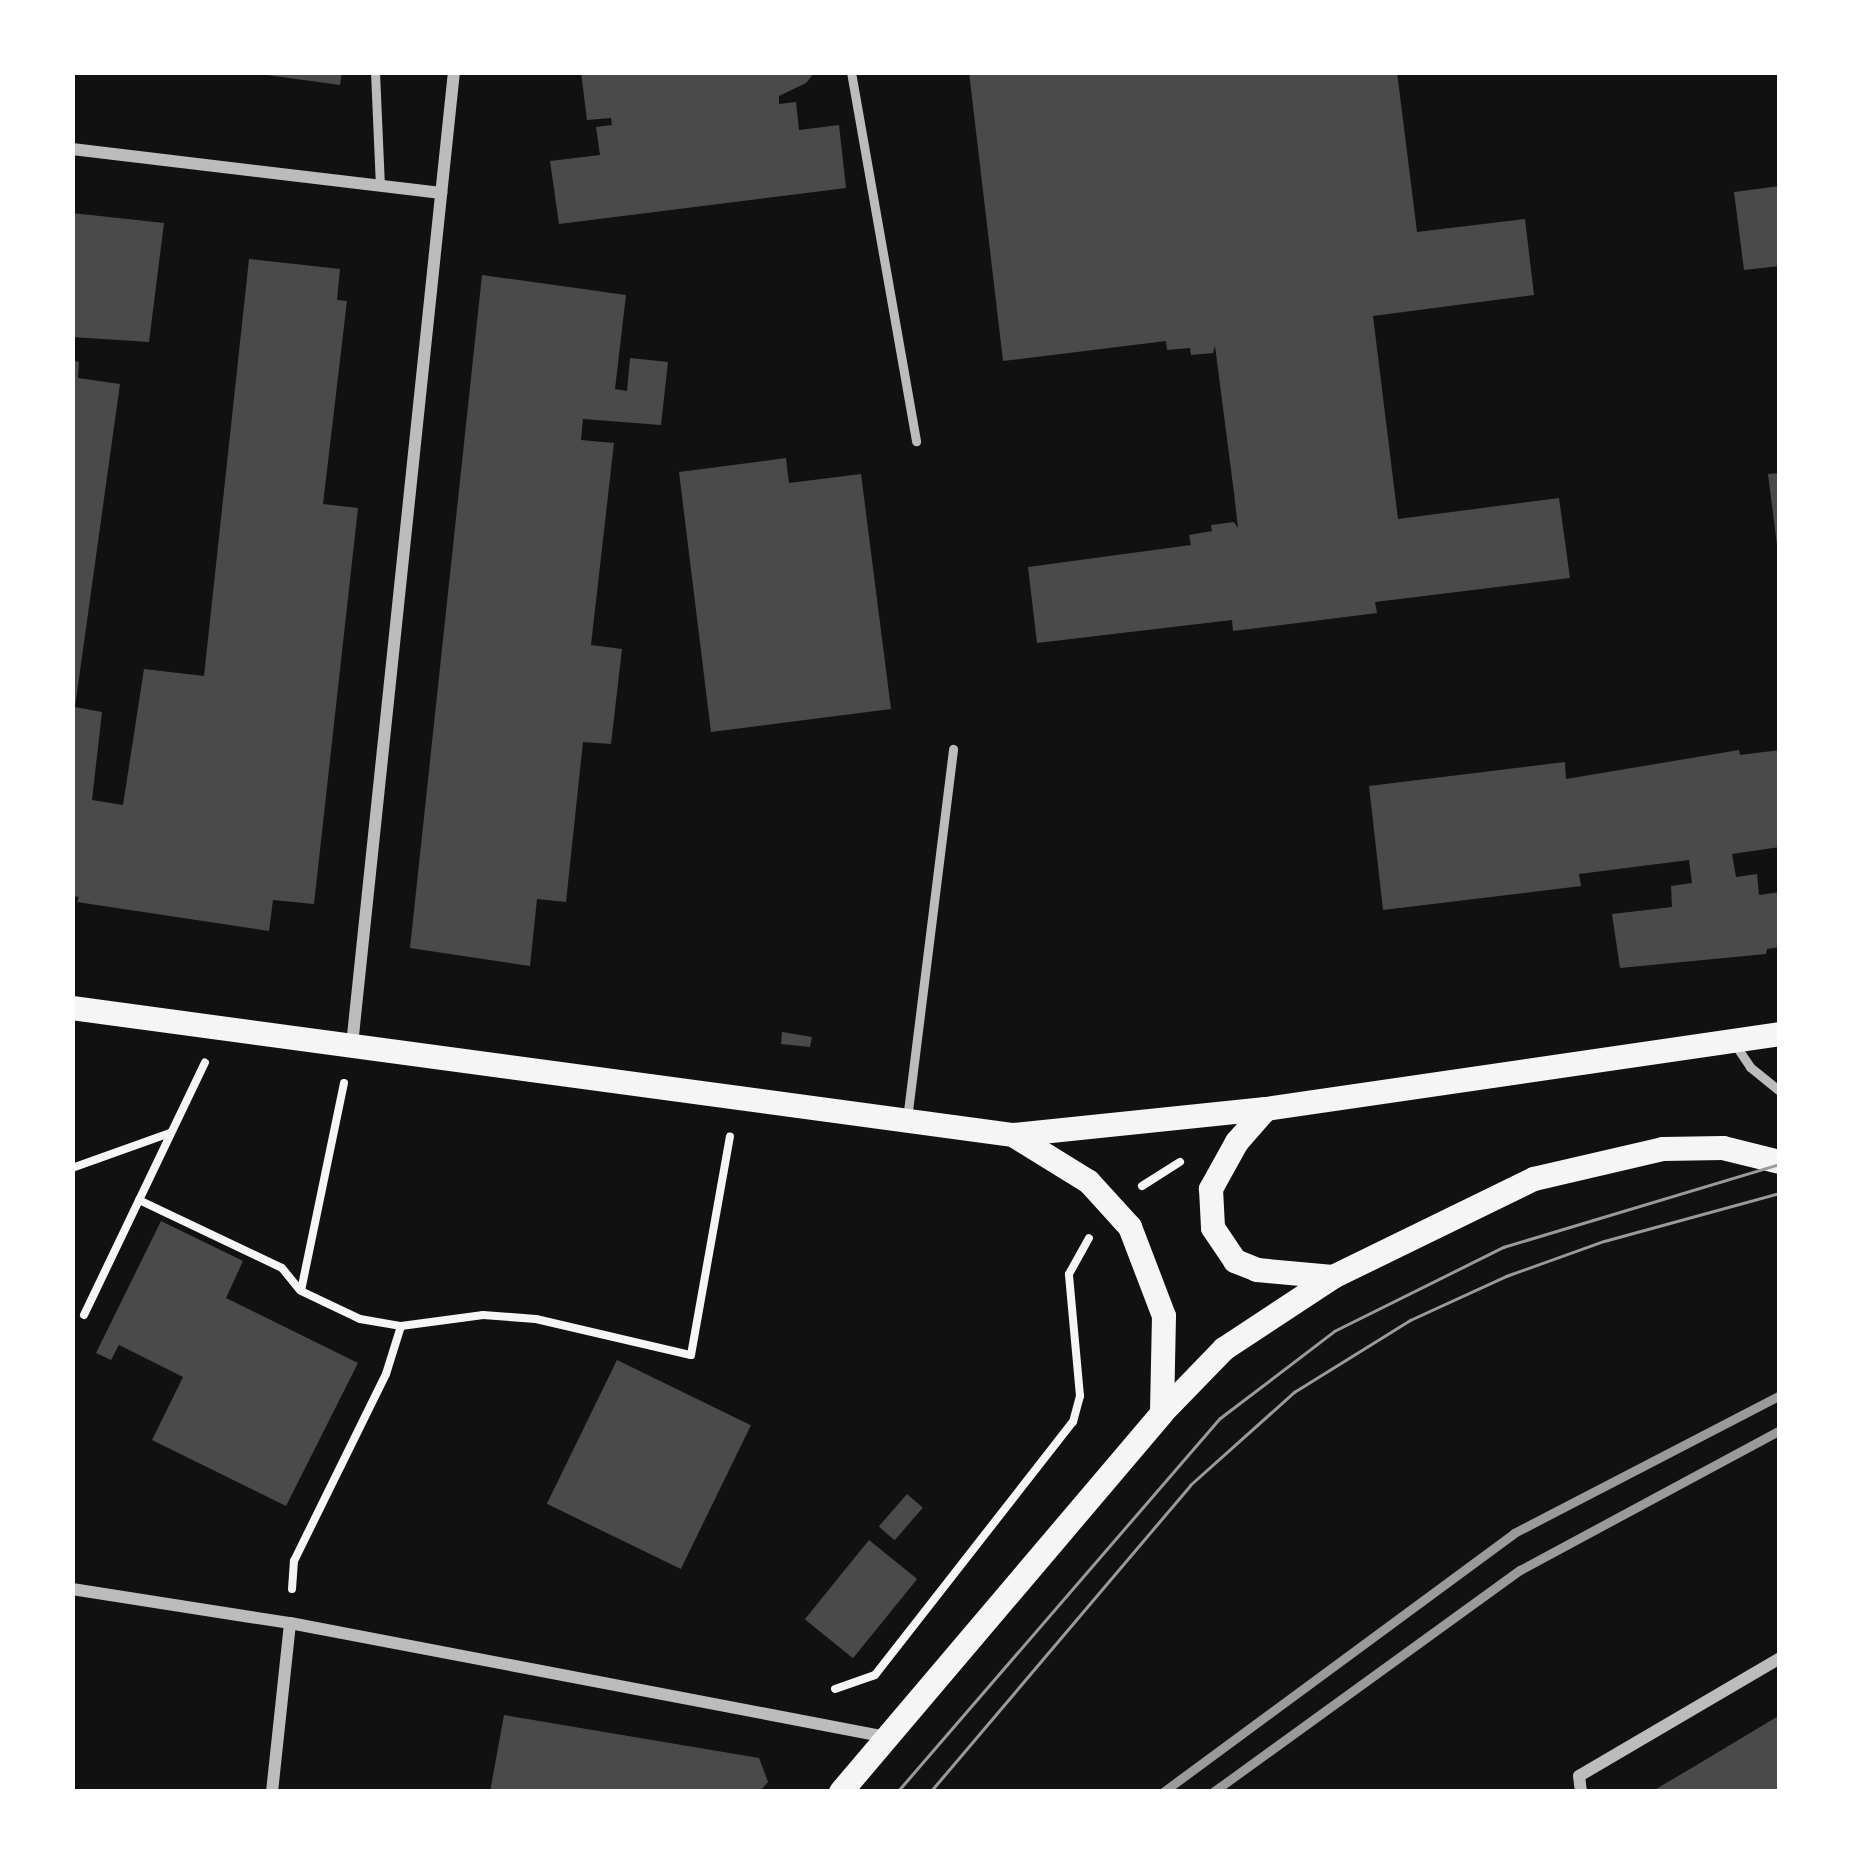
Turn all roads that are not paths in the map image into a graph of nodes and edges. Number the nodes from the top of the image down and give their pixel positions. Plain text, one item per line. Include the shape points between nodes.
1 (375, 72) edge
2 (454, 72) edge
3 (850, 72) edge
4 (72, 148) edge
5 (380, 185) junction
6 (441, 193) junction
7 (916, 441) dead end
8 (953, 749) dead end
9 (72, 1008) edge
10 (1780, 1034) edge
11 (1734, 1042) junction
12 (352, 1046) junction
13 (1780, 1091) edge
14 (1266, 1109) junction
15 (907, 1121) junction
16 (1013, 1135) junction
17 (1780, 1162) edge
18 (1333, 1277) junction
19 (1162, 1413) junction
20 (72, 1589) edge
21 (290, 1623) junction
22 (1780, 1658) edge
23 (888, 1737) junction
24 (272, 1792) edge
25 (841, 1792) edge
26 (1581, 1792) edge

1 - 5 lane
2 - 6 street
3 - 7 lane
4 - 5 street
5 - 6 street
6 - 12 street
8 - 15 lane
9 - 12 main road
10 - 11 main road
11 - 13 lane
11 - 14 main road
12 - 15 main road
14 - 16 main road
14 - 18 main road via 1211,1190 1213,1228 1235,1261 1257,1270
15 - 16 main road
16 - 19 main road via 1089,1183 1130,1227 1164,1316
17 - 18 main road via 1724,1148 1624,1154 1534,1179
18 - 19 main road via 1224,1349
19 - 23 main road
20 - 21 street
21 - 23 street
21 - 24 street
22 - 26 street via 1579,1776
23 - 25 main road

